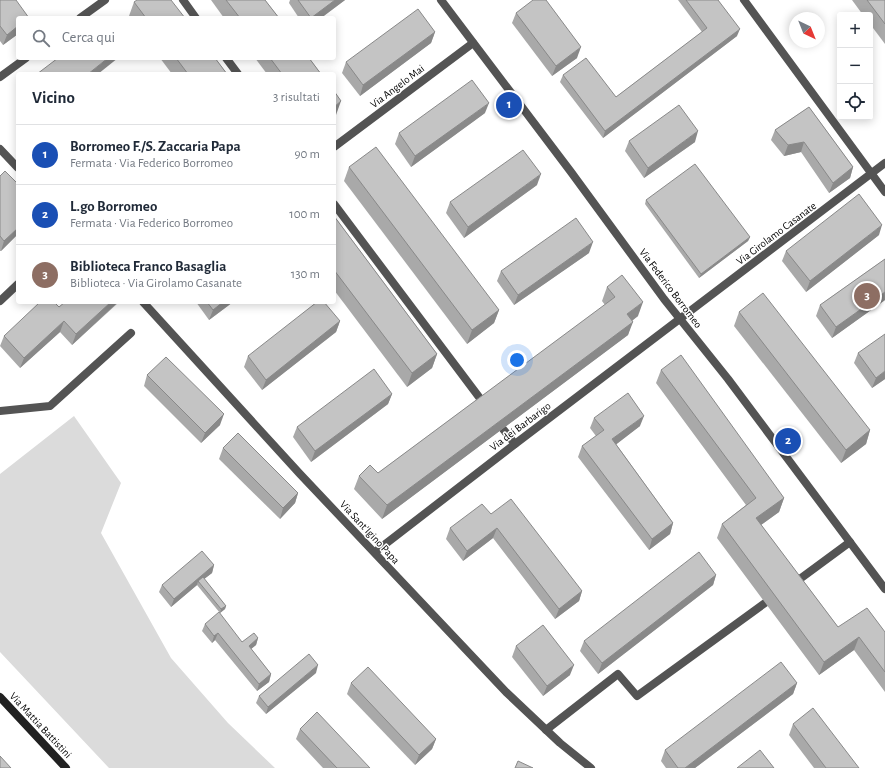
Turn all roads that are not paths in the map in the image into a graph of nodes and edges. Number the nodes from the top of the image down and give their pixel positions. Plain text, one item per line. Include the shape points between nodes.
1 (105, 0) edge
2 (183, 0) edge
3 (441, 0) edge
4 (744, 0) edge
5 (83, 16) edge
6 (195, 16) edge
7 (473, 43) junction
8 (23, 60) edge
9 (228, 60) edge
10 (236, 72) edge
11 (0, 77) edge
12 (336, 146) edge
13 (0, 149) edge
14 (885, 163) edge
15 (16, 166) edge
16 (872, 174) junction
17 (885, 192) edge
18 (336, 207) edge
19 (16, 286) edge
20 (0, 301) edge
21 (145, 304) edge
22 (680, 319) junction
23 (131, 333) dead end
24 (485, 405) edge
25 (0, 411) edge
26 (503, 428) edge
27 (515, 444) junction
28 (850, 542) junction
29 (375, 552) junction
30 (791, 585) edge
31 (885, 589) edge
32 (765, 603) dead end
33 (0, 697) edge
34 (546, 730) junction
35 (66, 768) edge
36 (591, 768) edge

1 - 5 street
2 - 6 street
3 - 7 street, Via Federico Borromeo
4 - 16 street
7 - 12 street, Via Angelo Mai
7 - 22 street, Via Federico Borromeo
8 - 11 street
9 - 10 street
13 - 15 street
14 - 16 street, Via Girolamo Casanate
16 - 17 street
16 - 22 street, Via Girolamo Casanate
18 - 24 street
19 - 20 street
21 - 29 street, Via Sant'Igino Papa
22 - 27 street, Via dei Barbarigo
22 - 28 street, Via Federico Borromeo
23 - 25 street via 50,406
26 - 27 street
27 - 29 street, Via dei Barbarigo
28 - 30 street
28 - 31 street, Via Federico Borromeo
29 - 34 street, Via Sant'Igino Papa via 506,692
32 - 34 street via 637,696 618,674
33 - 35 main road, Via Mattia Battistini
34 - 36 street, Via Sant'Igino Papa

